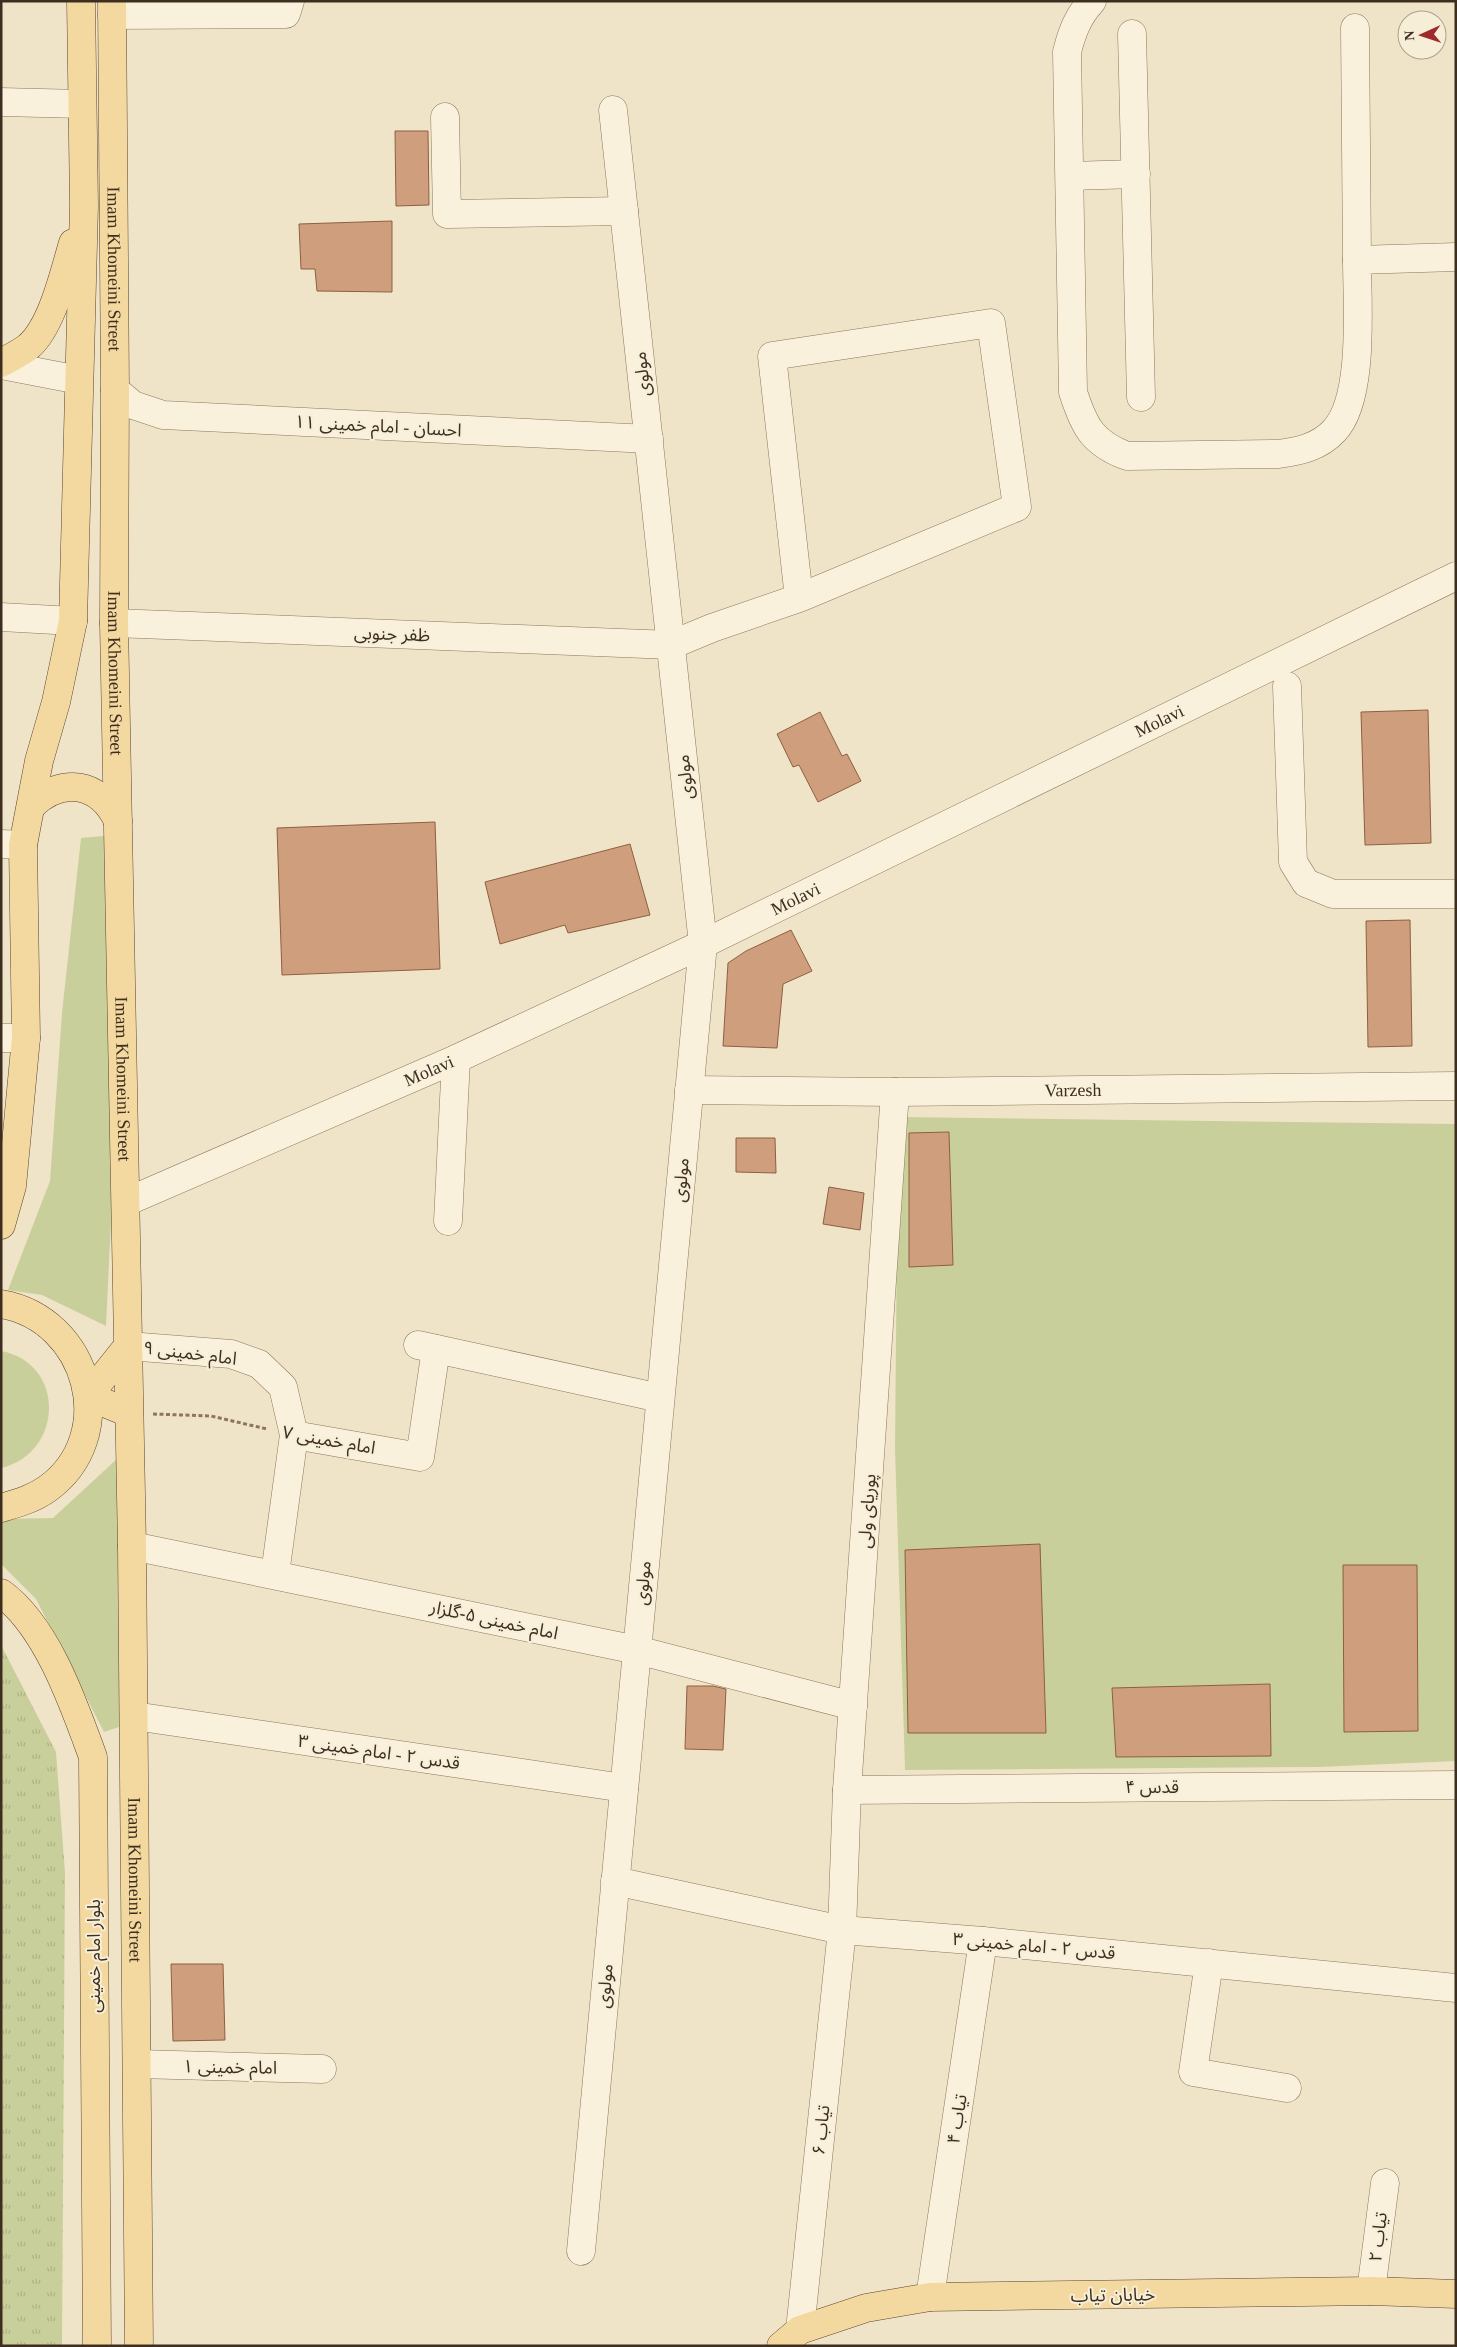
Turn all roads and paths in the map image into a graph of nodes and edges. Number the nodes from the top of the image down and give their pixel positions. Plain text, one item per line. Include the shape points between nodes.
1 (81, 1) edge
2 (290, 1) edge
3 (1092, 1) edge
4 (112, 8) edge
5 (1356, 28) dead end
6 (1132, 34) dead end
7 (1, 102) edge
8 (82, 104) junction
9 (613, 110) dead end
10 (445, 117) dead end
11 (1136, 174) junction
12 (1070, 176) junction
13 (84, 206) junction
14 (624, 211) junction
15 (1456, 257) edge
16 (1357, 260) junction
17 (1, 364) edge
18 (79, 380) junction
19 (115, 390) junction
20 (1141, 397) dead end
21 (649, 439) junction
22 (1456, 576) edge
23 (799, 598) junction
24 (1, 617) edge
25 (73, 621) junction
26 (114, 623) junction
27 (671, 645) junction
28 (1287, 686) dead end
29 (31, 806) junction
30 (118, 822) junction
31 (12, 845) edge
32 (1456, 894) edge
33 (703, 944) junction
34 (14, 1038) edge
35 (456, 1060) junction
36 (1456, 1086) edge
37 (689, 1090) junction
38 (895, 1092) junction
39 (126, 1202) junction
40 (448, 1221) dead end
41 (1, 1225) edge
42 (1, 1304) edge
43 (128, 1346) junction
44 (88, 1396) junction
45 (660, 1398) junction
46 (130, 1413) junction
47 (294, 1435) junction
48 (1, 1508) edge
49 (132, 1546) junction
50 (276, 1574) junction
51 (1, 1593) edge
52 (637, 1650) junction
53 (853, 1706) junction
54 (134, 1716) junction
55 (135, 1755) junction
56 (92, 1757) junction
57 (1456, 1785) edge
58 (624, 1788) junction
59 (848, 1790) junction
60 (615, 1881) junction
61 (842, 1930) junction
62 (983, 1941) junction
63 (1209, 1963) junction
64 (1456, 1988) edge
65 (138, 2064) junction
66 (322, 2069) dead end
67 (1287, 2088) dead end
68 (1385, 2183) dead end
69 (581, 2251) dead end
70 (1371, 2291) junction
71 (1456, 2294) edge
72 (930, 2297) junction
73 (791, 2338) edge
74 (97, 2346) edge
75 (139, 2346) edge

1 - 8 main road, Imam Khomeini Street
2 - 4 street via 286,14
3 - 12 street via 1072,30 1068,52
4 - 19 main road, Imam Khomeini Street
5 - 16 street
6 - 11 street
7 - 8 street
8 - 13 main road, Imam Khomeini Street
9 - 14 street, مولوی
10 - 14 street via 446,214
11 - 12 street
11 - 20 street
12 - 16 street via 1073,392 1082,419 1095,438 1109,449 1127,456 1279,454 1317,445 1335,431 1345,414 1355,379
13 - 17 main road via 63,278 44,325 29,346
13 - 18 main road, Imam Khomeini Street
14 - 21 street, مولوی
15 - 16 street
17 - 18 street
18 - 19 main road
18 - 25 main road, Imam Khomeini Street
19 - 21 street, احسان - امام خمینی ۱۱ via 133,404 163,415
19 - 26 main road, Imam Khomeini Street
21 - 27 street, مولوی
22 - 33 street, Molavi
23 - 23 street via 1018,507 991,323 772,356
23 - 27 street
24 - 25 street
25 - 26 main road
25 - 29 main road, Imam Khomeini Street
26 - 27 street, ظفر جنوبی
26 - 30 main road, Imam Khomeini Street
27 - 33 street, مولوی
28 - 32 street via 1293,862 1306,883 1333,894
29 - 30 main road via 51,790 76,787 102,799
29 - 31 main road, Imam Khomeini Street
30 - 39 main road, Imam Khomeini Street
31 - 34 main road, Imam Khomeini Street
33 - 35 street, Molavi
33 - 37 street, مولوی
34 - 41 main road, Imam Khomeini Street via 12,1186
35 - 39 street, Molavi
35 - 40 street
36 - 38 street, Varzesh
37 - 38 street, Varzesh
37 - 45 street, مولوی
38 - 53 street, پوریای ولی
39 - 43 main road, Imam Khomeini Street
42 - 44 main road via 37,1316 56,1331 72,1350 83,1372
43 - 44 main road
43 - 46 main road, Imam Khomeini Street
43 - 47 street, امام خمینی ۹ via 231,1354 259,1364 284,1387
44 - 46 main road
44 - 48 main road via 87,1422 82,1439 66,1470 48,1488 25,1502
45 - 47 street, امام خمینی ۷ via 427,1347 420,1457
45 - 52 street, مولوی
46 - 47 path, امام خمینی ۷ via 211,1416
46 - 49 main road, Imam Khomeini Street
47 - 50 street, امام خمینی ۹
49 - 50 street, امام خمینی ۵-گلزار
49 - 54 main road, Imam Khomeini Street
50 - 52 street, امام خمینی ۵-گلزار
51 - 56 main road, بلوار امام خمینی via 15,1603 48,1651 75,1708
52 - 53 street, امام خمینی ۵-گلزار
52 - 58 street, مولوی
53 - 59 street, پوریای ولی
54 - 55 main road, Imam Khomeini Street
54 - 58 street, قدس ۲ - امام خمینی ۳
55 - 56 main road
55 - 65 main road, Imam Khomeini Street
56 - 74 main road, بلوار امام خمینی
57 - 59 street, قدس ۴
58 - 60 street, مولوی
59 - 61 street, پوریای ولی
60 - 61 street, قدس ۲ - امام خمینی ۳
60 - 69 street, مولوی
61 - 62 street, قدس ۲ - امام خمینی ۳
61 - 73 street, تیاب ۶
62 - 63 street, قدس ۲ - امام خمینی ۳
62 - 72 street, تیاب ۴
63 - 64 street, قدس ۲ - امام خمینی ۳
63 - 67 street via 1193,2072
65 - 66 street, امام خمینی ۱
65 - 75 main road, Imam Khomeini Street
68 - 70 street, تیاب ۲
70 - 71 main road, خیابان تیاب
70 - 72 main road, خیابان تیاب
72 - 73 main road, خیابان تیاب via 866,2308

